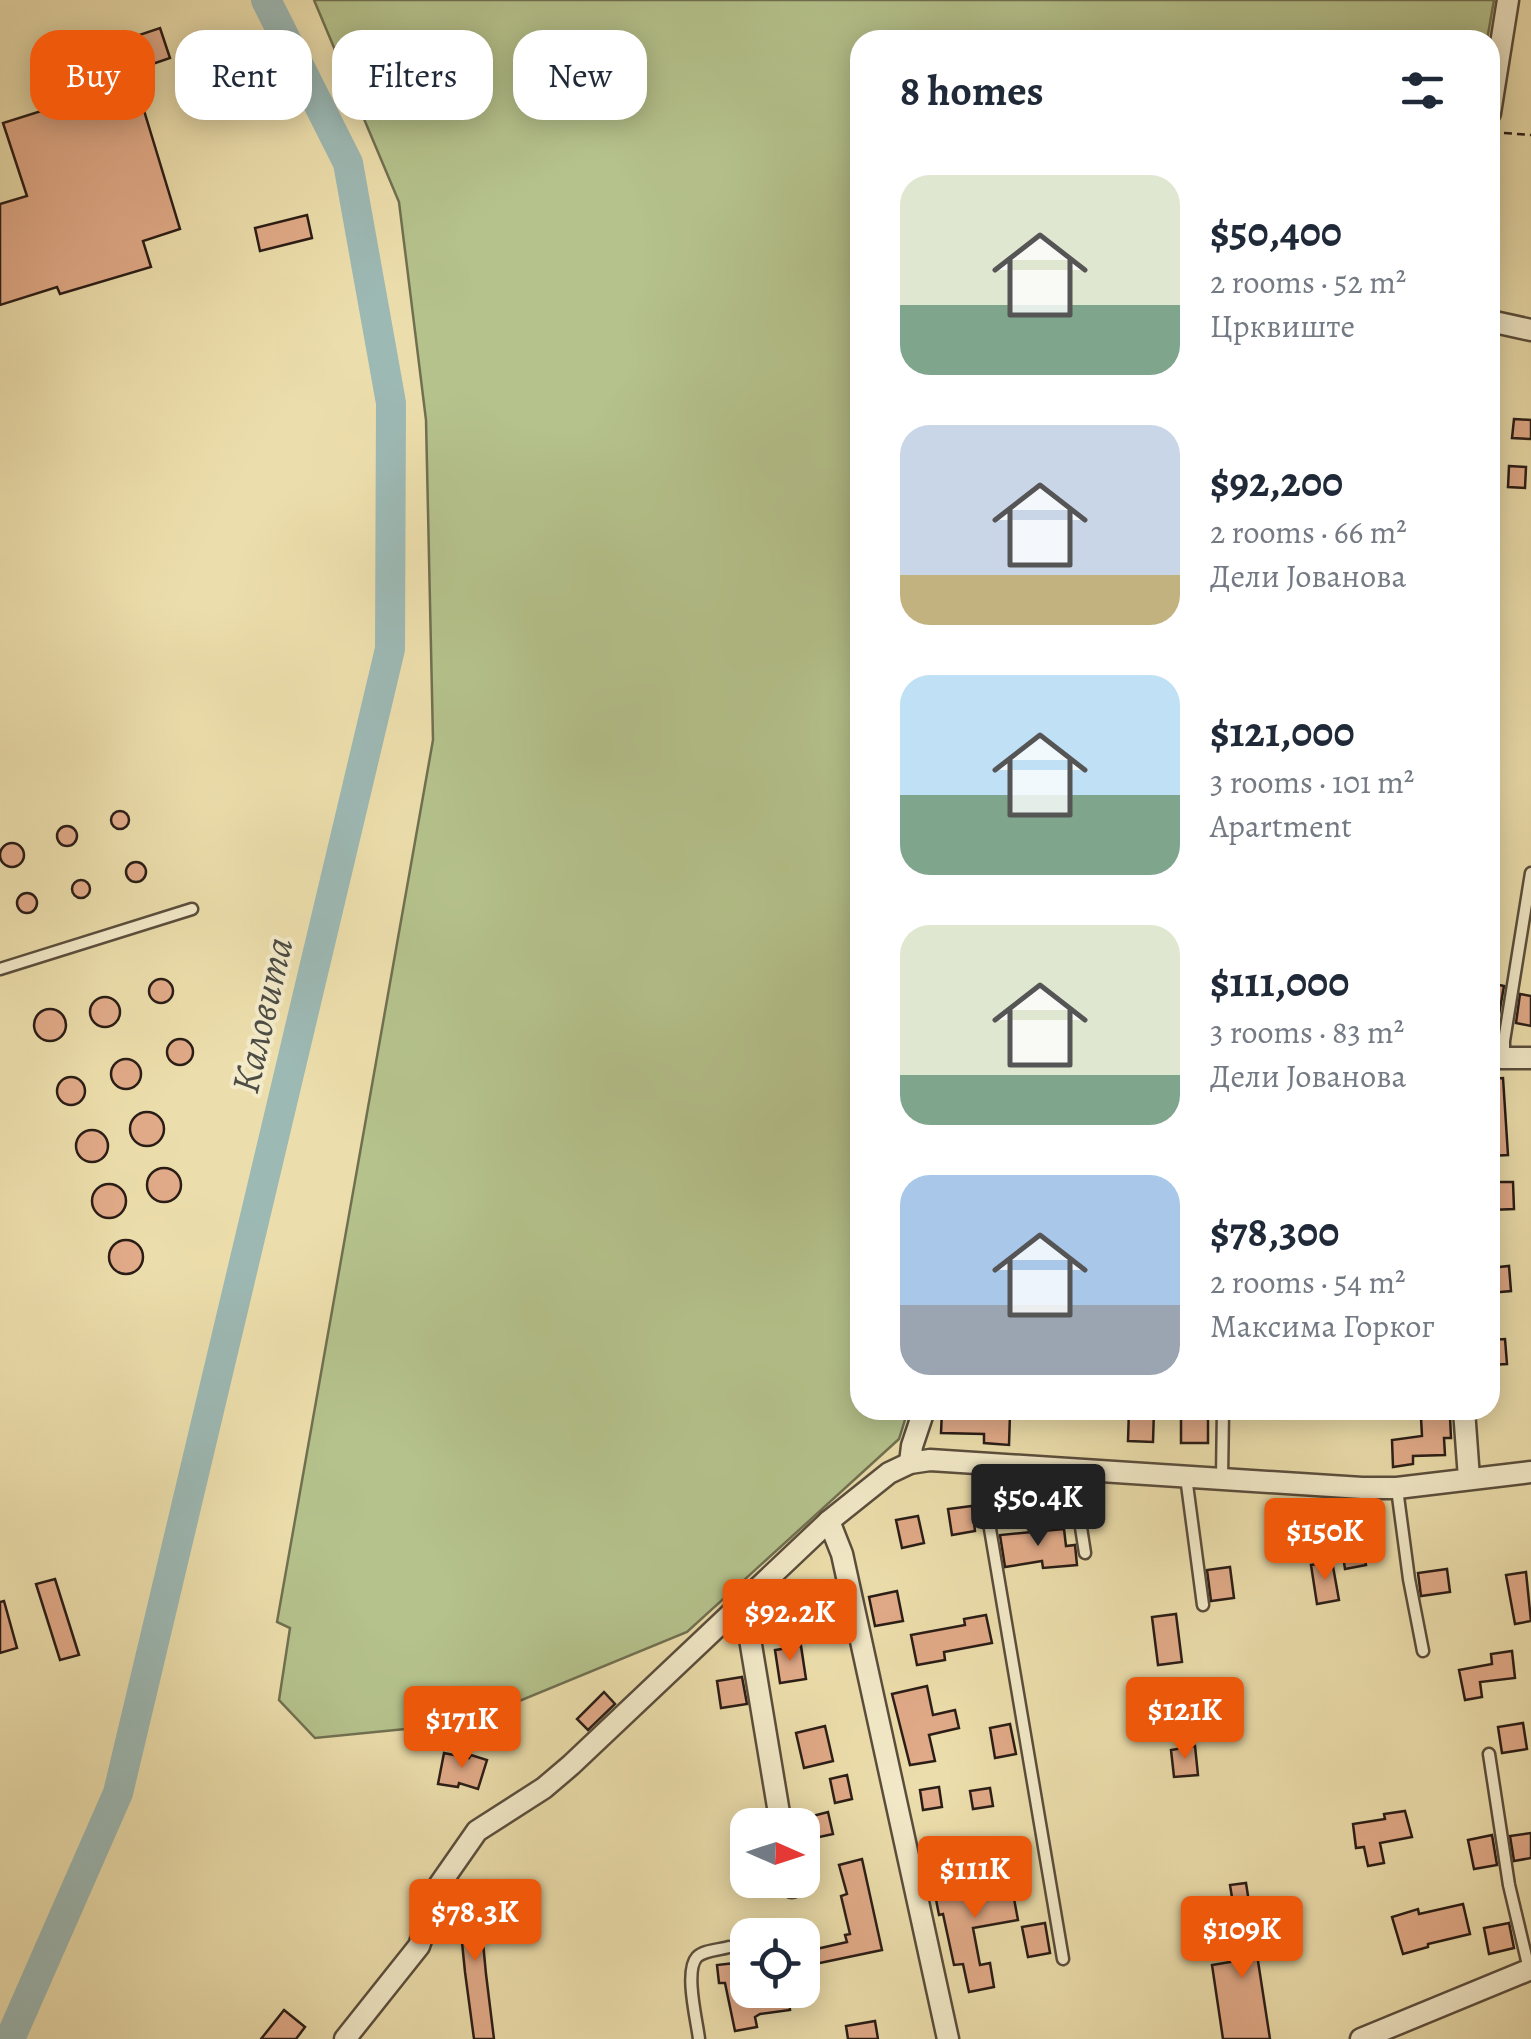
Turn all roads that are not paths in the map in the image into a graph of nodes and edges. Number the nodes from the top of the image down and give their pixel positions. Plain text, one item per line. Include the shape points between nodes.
1 (1508, 0) edge
2 (1500, 50) edge
3 (1500, 323) edge
4 (1531, 330) edge
5 (1531, 873) edge
6 (192, 909) dead end
7 (0, 969) edge
8 (1500, 1051) edge
9 (1500, 1058) edge
10 (1531, 1058) edge
11 (921, 1420) edge
12 (1223, 1420) edge
13 (1465, 1420) edge
14 (910, 1463) junction
15 (979, 1463) junction
16 (1072, 1469) junction
17 (1531, 1472) edge
18 (1186, 1476) junction
19 (1222, 1477) junction
20 (1469, 1478) junction
21 (1397, 1488) junction
22 (829, 1521) junction
23 (1086, 1553) dead end
24 (739, 1604) junction
25 (1202, 1604) dead end
26 (1423, 1651) dead end
27 (1489, 1754) dead end
28 (778, 1808) edge
29 (728, 1948) dead end
30 (1063, 1958) dead end
31 (1530, 1970) edge
32 (346, 2039) edge
33 (700, 2039) edge
34 (948, 2039) edge
35 (1361, 2039) edge

1 - 2 street
3 - 4 street
5 - 8 lane
6 - 7 lane
9 - 10 street
11 - 14 street
12 - 19 lane
13 - 20 street
14 - 15 street
14 - 22 street
15 - 16 street
15 - 30 lane
16 - 18 street
16 - 23 lane
17 - 20 street
18 - 19 street
18 - 25 lane
19 - 21 street
20 - 21 street
21 - 26 lane
22 - 24 street
22 - 34 street via 842,1554
24 - 28 street
24 - 32 street via 553,1780 477,1831 440,1884 418,1946
27 - 31 lane
29 - 33 lane via 694,1961
31 - 35 street

